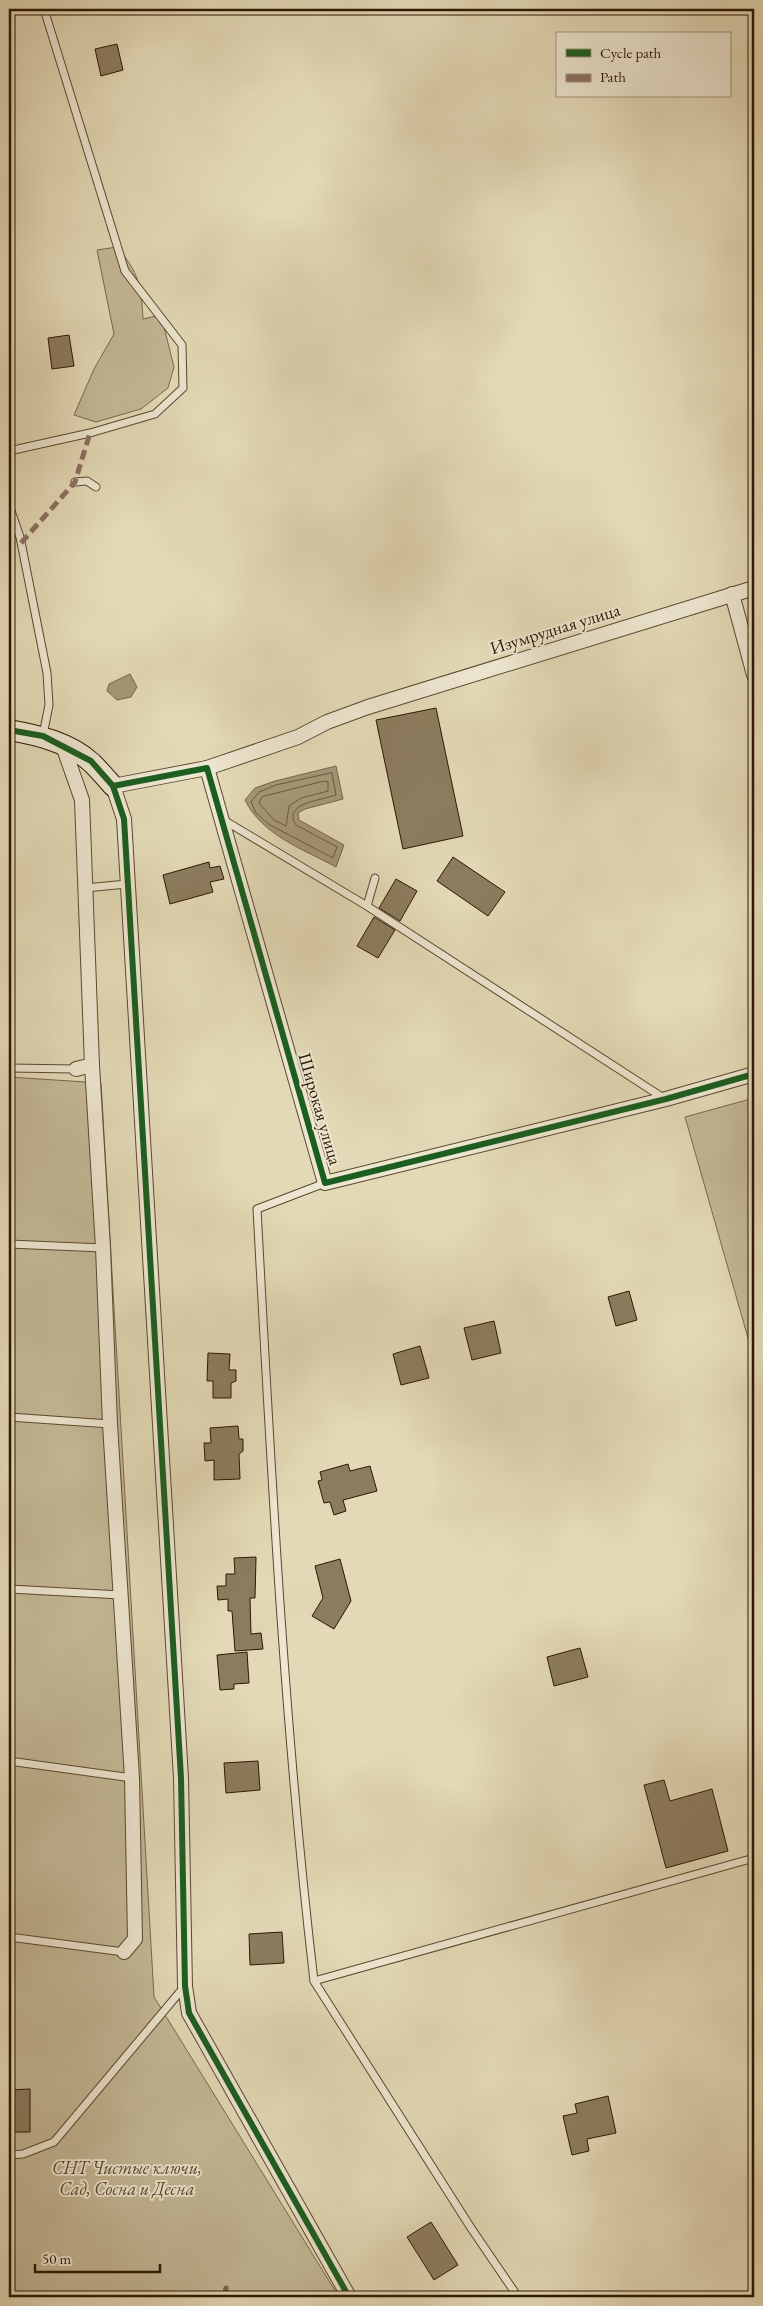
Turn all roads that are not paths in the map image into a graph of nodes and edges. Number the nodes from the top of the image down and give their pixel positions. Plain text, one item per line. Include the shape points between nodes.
1 (44, 9) edge
2 (9, 451) edge
3 (75, 482) dead end
4 (96, 487) dead end
5 (9, 505) edge
6 (754, 588) edge
7 (732, 594) junction
8 (754, 675) edge
9 (9, 730) edge
10 (43, 736) junction
11 (63, 746) junction
12 (207, 768) junction
13 (113, 786) junction
14 (221, 818) junction
15 (375, 878) dead end
16 (128, 884) junction
17 (85, 888) junction
18 (367, 906) junction
19 (92, 1065) junction
20 (9, 1068) edge
21 (76, 1069) joint
22 (754, 1074) edge
23 (666, 1099) junction
24 (325, 1183) junction
25 (9, 1244) edge
26 (103, 1248) junction
27 (9, 1416) edge
28 (110, 1424) junction
29 (9, 1589) edge
30 (122, 1595) junction
31 (9, 1761) edge
32 (132, 1778) junction
33 (754, 1858) edge
34 (9, 1937) edge
35 (124, 1952) joint
36 (314, 1981) junction
37 (185, 1986) junction
38 (9, 2155) edge
39 (350, 2297) edge
40 (518, 2297) edge

1 - 2 lane via 125,271 182,345 183,388 155,414
3 - 4 lane via 87,481
5 - 10 lane via 20,537 47,673 49,705
6 - 7 street, Изумрудная улица
7 - 8 street
7 - 12 street, Изумрудная улица via 368,707 298,737
9 - 10 street
10 - 11 street
11 - 13 street via 91,761
11 - 17 street via 82,800
12 - 13 street
12 - 14 street, Широкая улица
13 - 16 street via 124,819
14 - 18 lane
14 - 24 street, Широкая улица
15 - 18 lane
16 - 17 lane
16 - 37 street via 181,1778
17 - 19 street
18 - 23 lane
19 - 21 street
19 - 26 street
20 - 21 lane
22 - 23 street, Широкая улица
23 - 24 street, Широкая улица
24 - 36 lane via 256,1209 286,1680
25 - 26 lane
26 - 28 street
27 - 28 lane
28 - 30 street
29 - 30 lane
30 - 32 street
31 - 32 lane
32 - 35 street via 135,1939
33 - 36 lane
34 - 35 lane
36 - 40 lane via 465,2220
37 - 38 lane via 54,2142 23,2154
37 - 39 street via 189,2013

